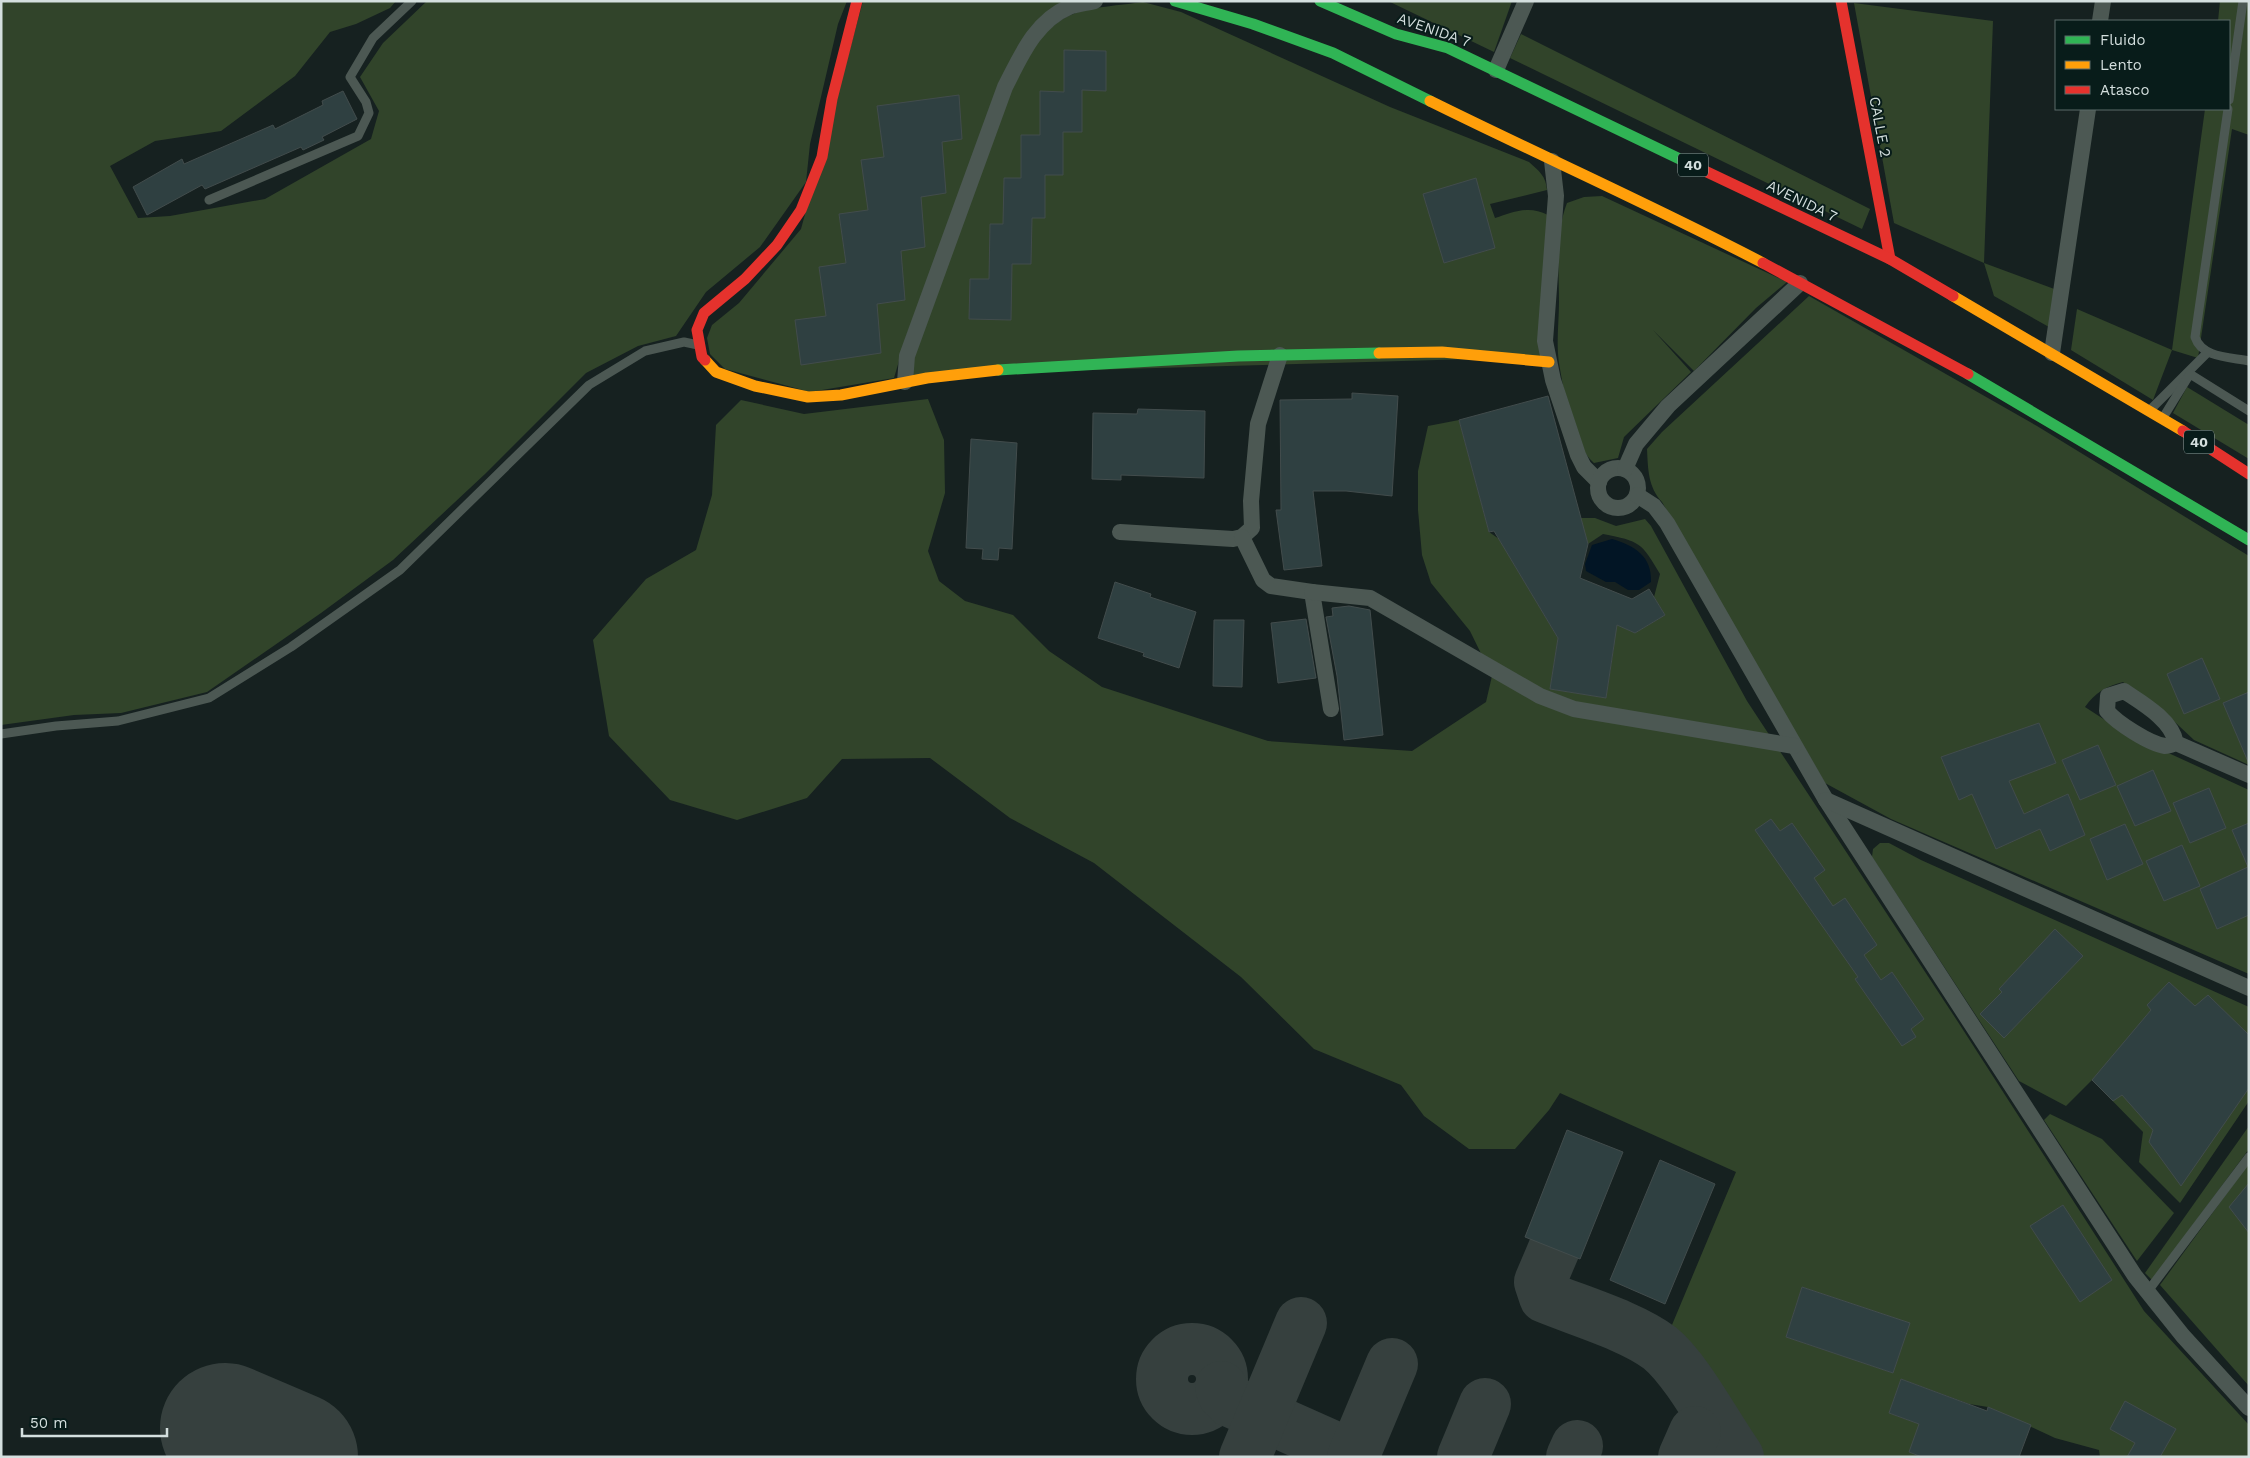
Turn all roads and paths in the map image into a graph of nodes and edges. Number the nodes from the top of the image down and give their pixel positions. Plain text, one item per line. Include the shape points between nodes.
1 (412, 1) edge
2 (856, 1) edge
3 (1095, 1) edge
4 (1175, 1) edge
5 (1526, 1) edge
6 (1841, 1) edge
7 (2103, 1) edge
8 (2243, 1) edge
9 (1328, 3) edge
10 (2100, 20) edge
11 (1496, 70) junction
12 (2230, 93) edge
13 (2088, 110) edge
14 (2228, 110) edge
15 (1552, 161) junction
16 (209, 200) dead end
17 (1890, 259) junction
18 (1800, 283) junction
19 (698, 345) junction
20 (2052, 353) junction
21 (2207, 353) junction
22 (1280, 355) junction
23 (2249, 361) edge
24 (1549, 362) junction
25 (905, 382) junction
26 (2150, 411) junction
27 (2249, 411) edge
28 (2162, 418) junction
29 (1625, 469) junction
30 (2249, 474) edge
31 (1599, 482) junction
32 (1637, 495) junction
33 (1120, 532) dead end
34 (1242, 537) junction
35 (2249, 540) edge
36 (1312, 592) junction
37 (1331, 709) dead end
38 (1, 734) edge
39 (2176, 743) dead end
40 (1794, 746) junction
41 (2249, 776) edge
42 (1826, 800) junction
43 (2249, 988) edge
44 (2249, 1156) edge
45 (2148, 1291) junction
46 (2249, 1408) edge

1 - 16 lane via 373,38 350,77 369,112 358,136
2 - 19 street via 832,99 822,158 801,210 777,245 752,272 704,313 697,330
3 - 25 street via 1068,7 1026,45 1006,87 907,356
4 - 15 street via 1253,24 1333,53
5 - 11 street
6 - 17 street, CALLE 2
7 - 10 street
8 - 12 lane
9 - 11 street, AVENIDA 7 / 40 via 1396,34 1448,48
11 - 17 street, AVENIDA 7 / 40
13 - 20 street
14 - 21 lane via 2195,336 2198,345
15 - 18 street via 1670,214
15 - 24 street via 1556,196 1545,341
17 - 20 street, AVENIDA 7 / 40
18 - 29 street via 1668,406 1636,444
18 - 35 street via 2005,395
19 - 25 street via 702,356 716,372 756,386 808,397 840,395
19 - 38 lane via 684,342 645,351 589,385 400,570 291,647 209,698 118,721
20 - 26 street, AVENIDA 7 / 40
21 - 23 lane
21 - 26 lane
22 - 24 street via 1442,352
22 - 25 street via 1065,365 971,372
22 - 34 street via 1258,424 1251,501 1252,528
24 - 31 street via 1578,455 1584,467
26 - 28 street, AVENIDA 7 / 40
27 - 28 lane via 2190,374
28 - 30 street, AVENIDA 7 / 40
29 - 31 street via 1606,472
29 - 32 street via 1637,483
31 - 32 street via 1599,494 1612,507 1629,504
32 - 40 street via 1654,506 1667,523
33 - 34 street via 1208,539
34 - 36 street via 1263,580 1270,586
36 - 37 street
36 - 40 street via 1370,598 1540,696 1574,709
39 - 41 street
40 - 42 street
42 - 43 street
42 - 45 street via 2135,1276
44 - 45 lane
45 - 46 street via 2183,1336

